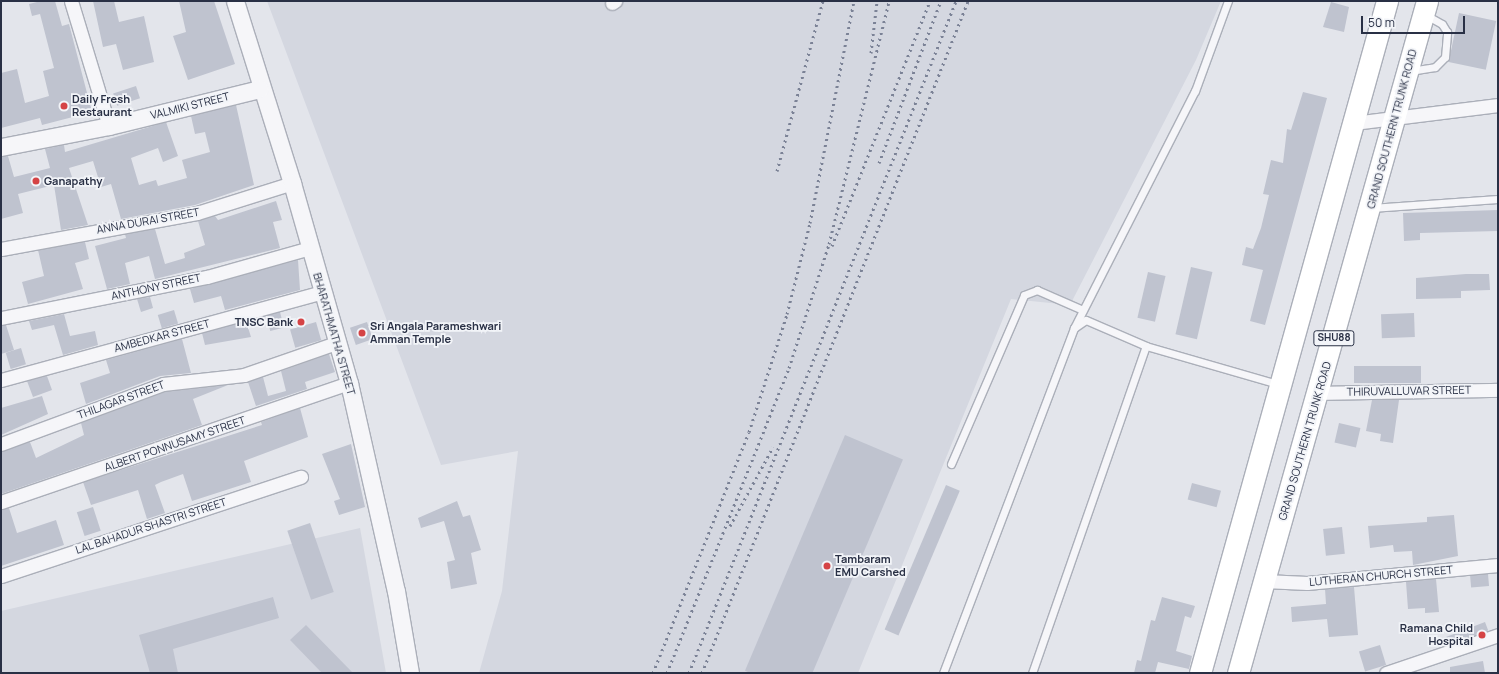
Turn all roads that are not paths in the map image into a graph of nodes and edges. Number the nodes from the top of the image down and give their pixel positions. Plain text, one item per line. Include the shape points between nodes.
1 (71, 1) edge
2 (235, 1) edge
3 (1228, 1) edge
4 (1387, 1) edge
5 (1425, 8) edge
6 (1408, 72) junction
7 (260, 89) junction
8 (1498, 105) edge
9 (1396, 117) junction
10 (1354, 123) junction
11 (109, 126) junction
12 (1, 147) edge
13 (292, 183) junction
14 (1498, 199) edge
15 (1370, 208) junction
16 (310, 248) junction
17 (1, 249) edge
18 (323, 292) junction
19 (1083, 310) junction
20 (1, 318) edge
21 (1074, 328) junction
22 (336, 343) junction
23 (1146, 346) junction
24 (1, 380) edge
25 (349, 383) junction
26 (1281, 385) junction
27 (1498, 390) edge
28 (1319, 393) junction
29 (1, 444) edge
30 (951, 464) dead end
31 (301, 477) dead end
32 (1, 502) edge
33 (1498, 565) edge
34 (1, 576) edge
35 (1264, 581) junction
36 (1498, 635) edge
37 (410, 673) edge
38 (943, 673) edge
39 (1032, 673) edge
40 (1200, 673) edge
41 (1238, 673) edge
42 (1386, 673) edge

1 - 11 street
2 - 7 street, BHARATHMATHA STREET
3 - 19 lane via 1195,91
4 - 10 main road, SHU88
5 - 6 main road, GRAND SOUTHERN TRUNK ROAD / SHU88
5 - 6 lane via 1447,32 1445,57 1435,67
6 - 9 main road, GRAND SOUTHERN TRUNK ROAD / SHU88
7 - 11 street, VALMIKI STREET
7 - 13 street, BHARATHMATHA STREET
8 - 9 street
9 - 10 street
9 - 15 main road, GRAND SOUTHERN TRUNK ROAD / SHU88
10 - 26 main road, SHU88
11 - 12 street, VALMIKI STREET
13 - 16 street, BHARATHMATHA STREET
13 - 17 street, ANNA DURAI STREET via 197,213
14 - 15 lane
15 - 28 main road, GRAND SOUTHERN TRUNK ROAD / SHU88
16 - 18 street, BHARATHMATHA STREET
16 - 20 street, ANTHONY STREET via 207,277
18 - 22 street, BHARATHMATHA STREET
18 - 24 street, AMBEDKAR STREET
19 - 21 lane
19 - 30 lane via 1036,290 1024,295
21 - 23 lane via 1086,320
21 - 38 lane
22 - 25 street, BHARATHMATHA STREET
22 - 29 street, THILAGAR STREET via 244,375 163,384
23 - 26 lane
23 - 39 lane
25 - 32 street, ALBERT PONNUSAMY STREET
25 - 37 street, BHARATHMATHA STREET via 396,591
26 - 40 main road, SHU88
27 - 28 street, THIRUVALLUVAR STREET
28 - 35 main road, GRAND SOUTHERN TRUNK ROAD / SHU88
31 - 34 street, LAL BAHADUR SHASTRI STREET
33 - 35 street, LUTHERAN CHURCH STREET via 1307,582
35 - 41 main road, GRAND SOUTHERN TRUNK ROAD / SHU88
36 - 42 street

